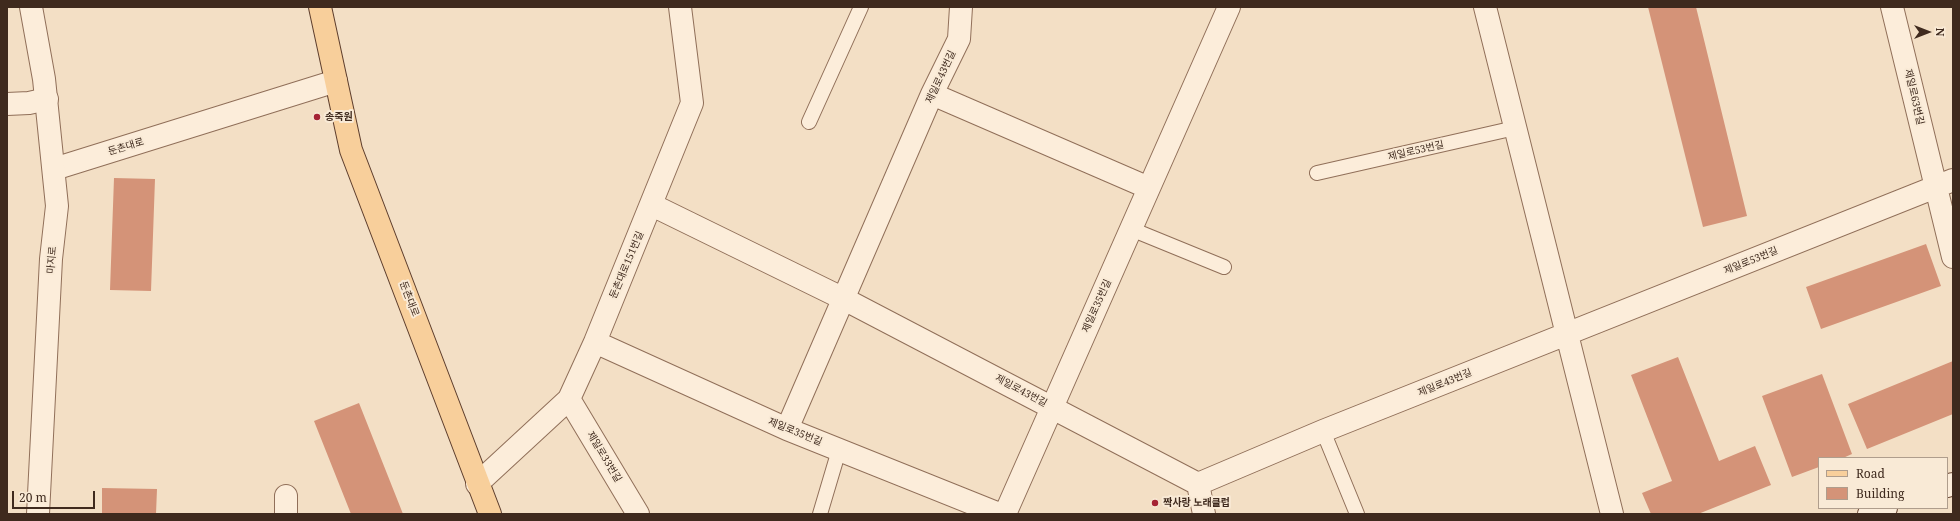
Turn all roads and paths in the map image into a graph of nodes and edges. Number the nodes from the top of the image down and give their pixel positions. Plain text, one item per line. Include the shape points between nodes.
1 (31, 7) edge
2 (320, 7) edge
3 (680, 7) edge
4 (861, 7) edge
5 (961, 7) edge
6 (1229, 7) edge
7 (1485, 7) edge
8 (1892, 7) edge
9 (336, 82) junction
10 (932, 94) junction
11 (47, 99) junction
12 (7, 104) edge
13 (809, 122) dead end
14 (1515, 128) junction
15 (54, 169) junction
16 (1317, 173) dead end
17 (1944, 184) edge
18 (1149, 188) junction
19 (652, 204) junction
20 (1131, 229) junction
21 (1953, 257) edge
22 (1224, 267) dead end
23 (844, 299) junction
24 (1566, 335) junction
25 (595, 342) junction
26 (569, 399) junction
27 (1053, 408) junction
28 (787, 430) junction
29 (1323, 431) junction
30 (839, 450) junction
31 (477, 484) junction
32 (1198, 484) junction
33 (1883, 509) edge
34 (38, 514) edge
35 (490, 514) edge
36 (638, 514) edge
37 (820, 514) edge
38 (999, 514) edge
39 (1005, 514) edge
40 (1204, 514) edge
41 (1357, 514) edge
42 (1612, 514) edge
43 (1869, 514) edge

1 - 11 street, 마지로
2 - 9 main road, 둔촌대로
3 - 19 street, 둔촌대로151번길 via 692,103
4 - 13 lane
5 - 10 street, 제일로43번길 via 959,39
6 - 18 street, 제일로35번길
7 - 14 street
8 - 17 street, 제일로63번길
9 - 15 street, 둔촌대로
9 - 31 main road, 둔촌대로 via 351,150
10 - 18 street
10 - 23 street, 제일로43번길
11 - 12 street
11 - 15 street, 마지로
14 - 16 lane, 제일로53번길
14 - 24 street
15 - 34 street, 마지로 via 57,206 51,260
17 - 21 street, 제일로63번길
17 - 24 street, 제일로53번길
18 - 20 street, 제일로35번길
19 - 23 street, 제일로43번길
19 - 25 street, 둔촌대로151번길
20 - 22 lane
20 - 27 street, 제일로35번길
23 - 27 street, 제일로43번길
23 - 28 street
24 - 29 street, 제일로43번길
24 - 42 street
25 - 26 street, 둔촌대로151번길
25 - 28 street, 제일로35번길
26 - 31 street, 둔촌대로151번길
26 - 36 street, 제일로33번길
27 - 32 street, 제일로43번길
27 - 39 street, 제일로35번길
28 - 30 street, 제일로35번길
29 - 32 street, 제일로43번길
29 - 41 lane
30 - 37 lane
30 - 38 street, 제일로35번길
31 - 35 main road, 둔촌대로
32 - 40 street
33 - 43 street

